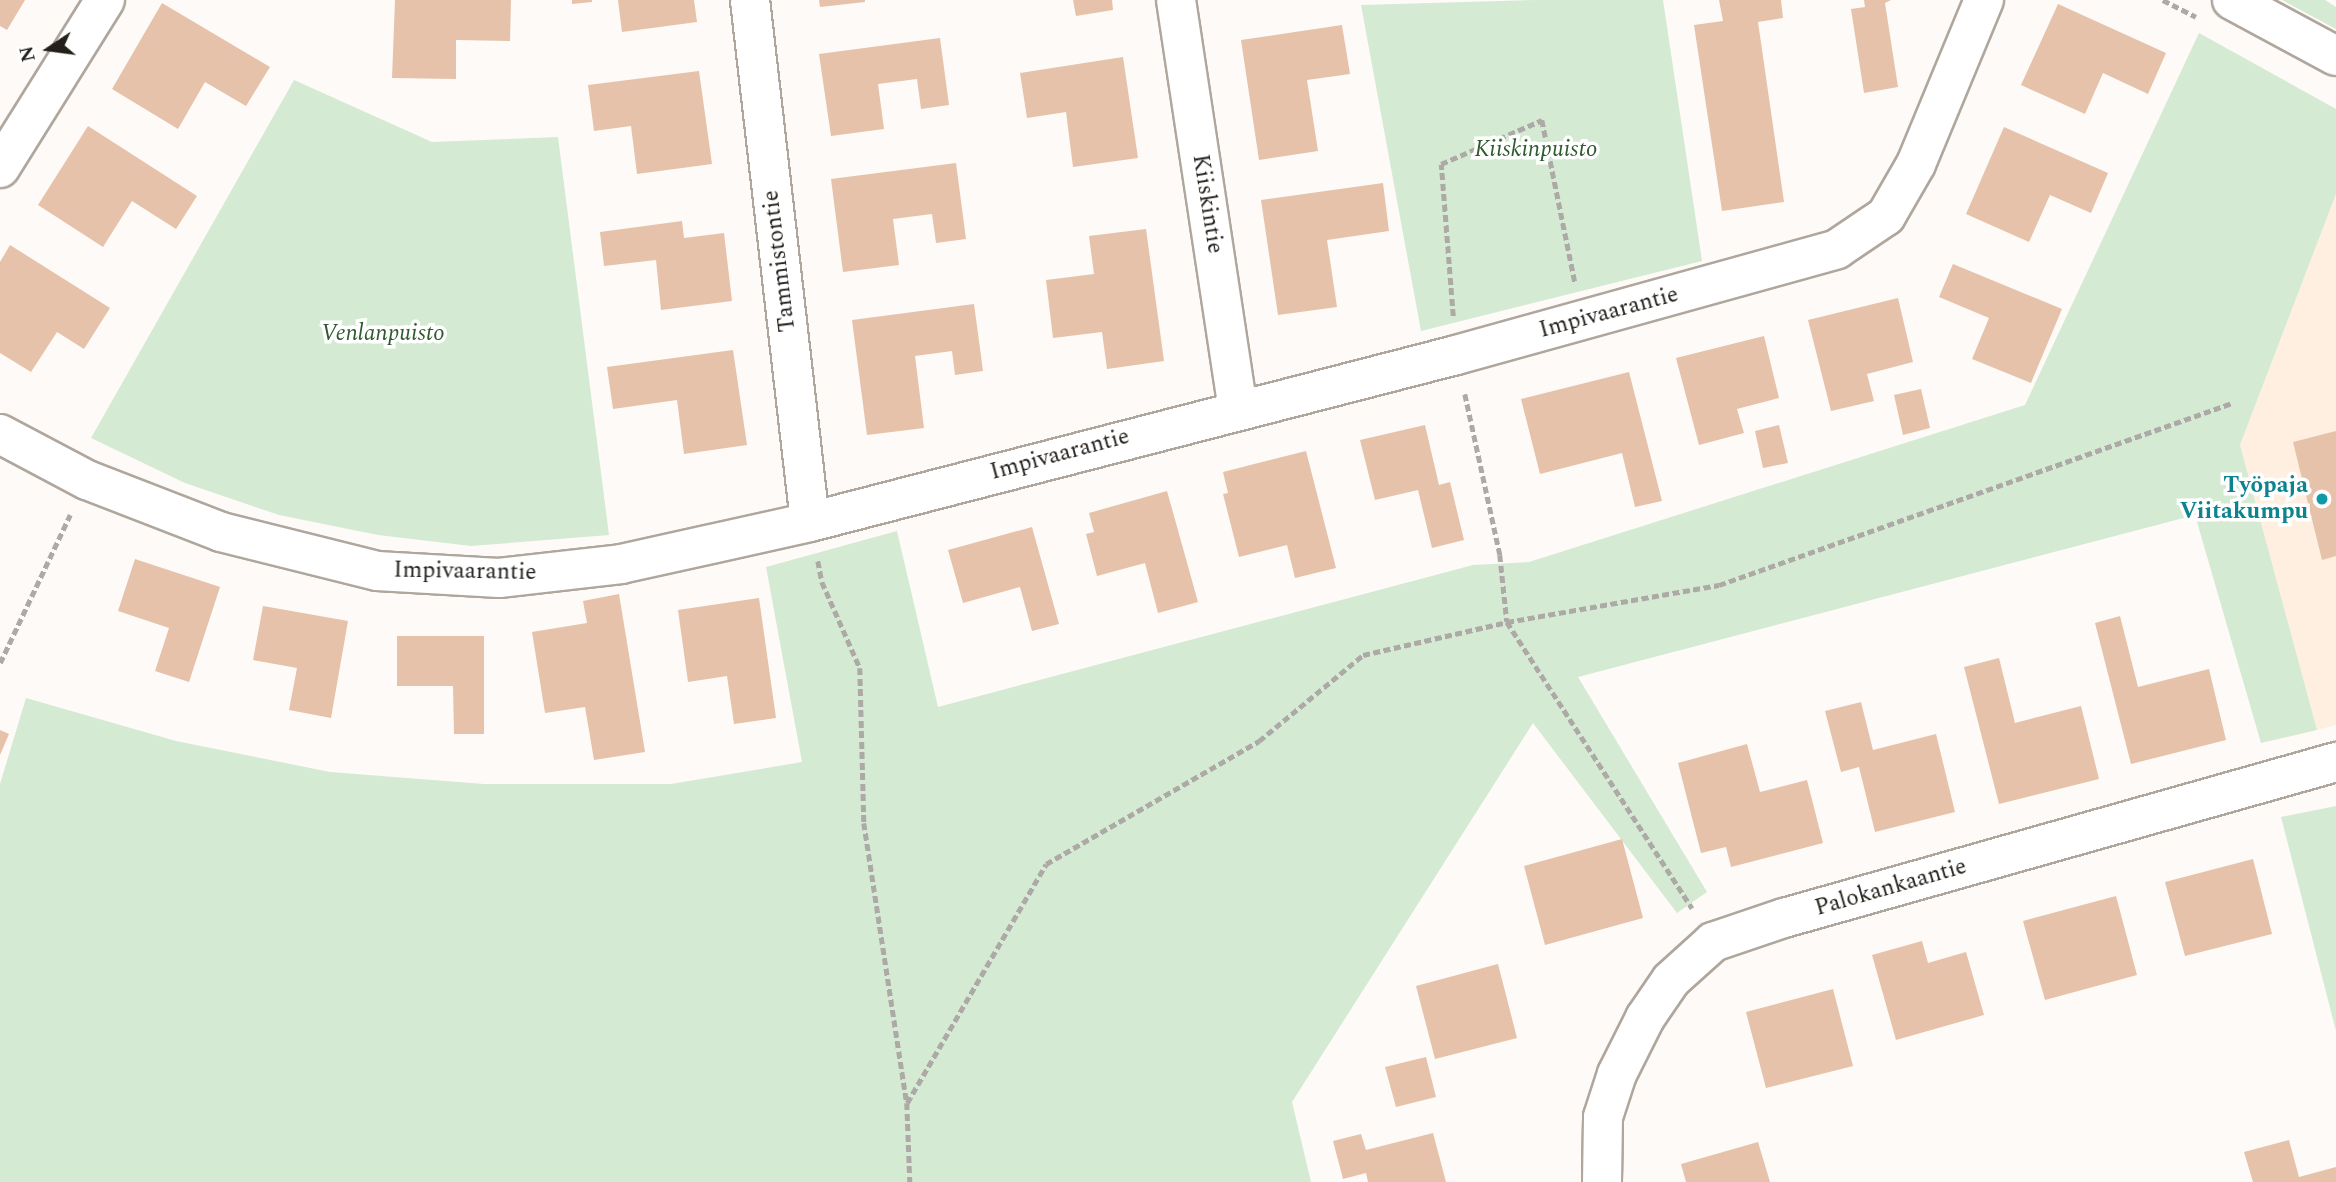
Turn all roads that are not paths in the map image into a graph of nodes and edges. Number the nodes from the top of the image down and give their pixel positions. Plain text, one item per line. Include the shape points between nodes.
1 (105, 0) edge
2 (750, 0) edge
3 (1176, 0) edge
4 (1984, 0) edge
5 (2232, 0) edge
6 (2336, 56) edge
7 (0, 167) edge
8 (1238, 408) junction
9 (0, 434) edge
10 (810, 522) junction
11 (2336, 762) edge
12 (1602, 1182) edge

1 - 7 street
2 - 10 street, Tammistontie
3 - 8 street, Kiiskintie
4 - 8 street, Impivaarantie via 1916,163 1886,216 1837,249 1456,355
5 - 6 street
8 - 10 street, Impivaarantie
9 - 10 street, Impivaarantie via 87,480 233,535 377,571 499,578 621,564
11 - 12 street, Palokankaantie via 1713,942 1671,980 1645,1018 1617,1074 1603,1117

